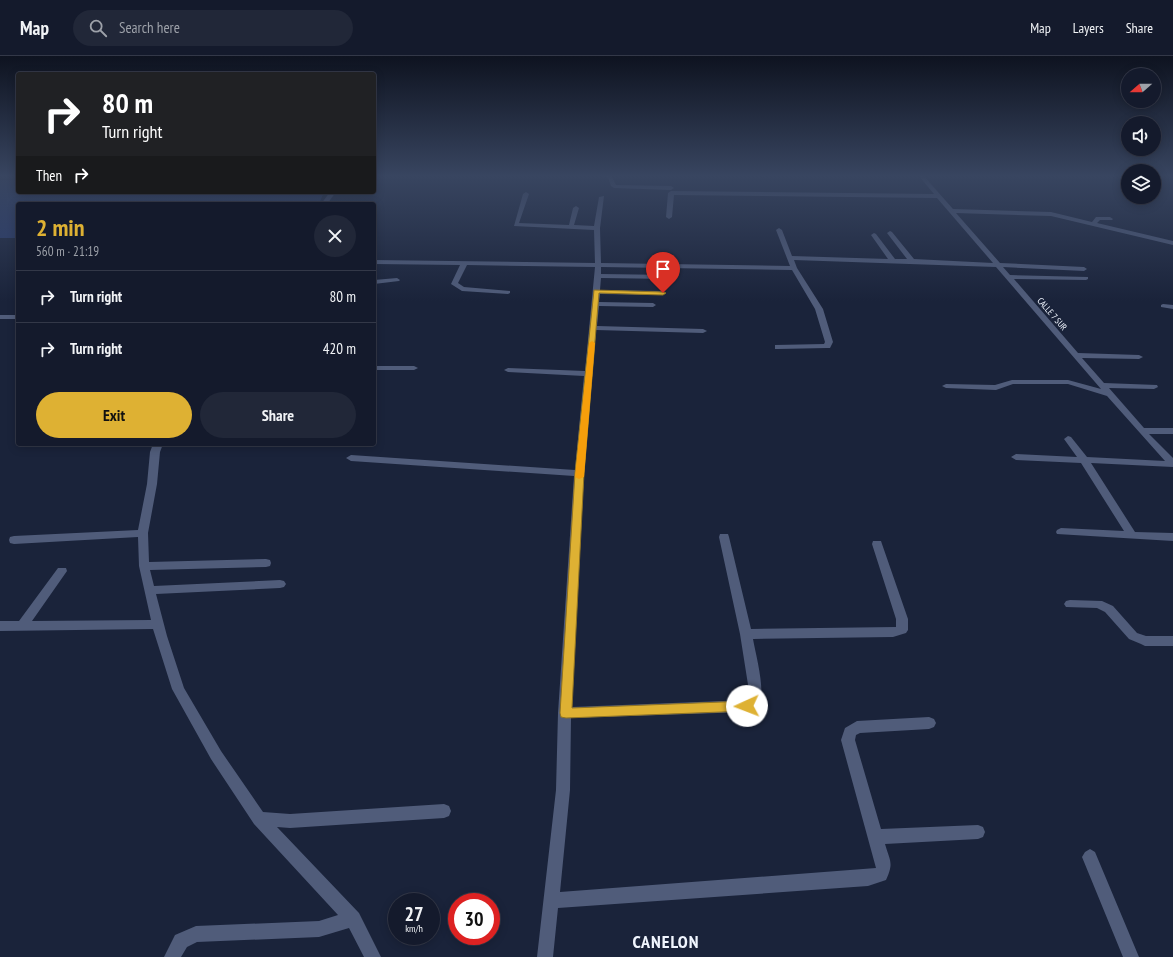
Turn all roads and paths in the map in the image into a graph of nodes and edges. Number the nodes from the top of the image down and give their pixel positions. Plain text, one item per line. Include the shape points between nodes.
1 (519, 217) edge
2 (574, 217) edge
3 (599, 217) edge
4 (955, 217) edge
5 (1065, 217) edge
6 (1110, 219) dead end
7 (1094, 223) junction
8 (571, 227) junction
9 (597, 228) junction
10 (779, 230) dead end
11 (890, 233) dead end
12 (874, 236) dead end
13 (1173, 243) edge
14 (790, 258) junction
15 (893, 261) junction
16 (912, 261) junction
17 (376, 262) edge
18 (464, 264) junction
19 (998, 265) junction
20 (794, 268) junction
21 (1084, 269) dead end
22 (598, 272) junction
23 (672, 277) dead end
24 (1008, 277) junction
25 (1086, 278) dead end
26 (397, 280) dead end
27 (376, 282) edge
28 (508, 292) dead end
29 (596, 292) junction
30 (663, 293) dead end
31 (595, 304) junction
32 (653, 305) dead end
33 (1163, 306) dead end
34 (1173, 307) edge
35 (0, 317) edge
36 (16, 317) edge
37 (594, 328) junction
38 (703, 331) dead end
39 (778, 347) dead end
40 (1076, 355) junction
41 (1139, 357) dead end
42 (376, 368) edge
43 (414, 368) dead end
44 (508, 370) dead end
45 (589, 374) junction
46 (1102, 385) junction
47 (946, 386) dead end
48 (1154, 386) dead end
49 (1110, 394) junction
50 (1142, 430) junction
51 (1173, 431) edge
52 (1068, 439) dead end
53 (157, 446) edge
54 (1016, 457) dead end
55 (351, 458) dead end
56 (1084, 460) junction
57 (1173, 464) edge
58 (580, 473) junction
59 (1061, 532) dead end
60 (143, 533) junction
61 (1132, 535) junction
62 (724, 537) dead end
63 (1173, 537) edge
64 (14, 540) dead end
65 (877, 544) dead end
66 (266, 563) dead end
67 (144, 566) junction
68 (62, 571) dead end
69 (280, 584) dead end
70 (149, 590) junction
71 (1070, 604) dead end
72 (158, 624) junction
73 (0, 626) edge
74 (22, 626) junction
75 (746, 634) junction
76 (1173, 641) edge
77 (566, 713) junction
78 (929, 723) dead end
79 (444, 811) dead end
80 (259, 819) junction
81 (978, 832) dead end
82 (876, 837) junction
83 (1090, 857) dead end
84 (552, 901) junction
85 (353, 919) junction
86 (172, 957) edge
87 (373, 957) edge
88 (545, 957) edge
89 (1132, 957) edge

1 - 8 street via 516,225
2 - 8 street
3 - 9 street
4 - 19 street, CALLE 7 SUR
5 - 7 street
6 - 7 street via 1098,218
7 - 13 street
8 - 9 street
9 - 22 street
10 - 14 street
11 - 16 street
12 - 15 street
14 - 15 street
14 - 20 street
15 - 16 street
16 - 19 street
17 - 18 street
18 - 22 street
18 - 28 street via 454,284 462,289
19 - 21 street
19 - 24 street, CALLE 7 SUR
20 - 22 street
20 - 39 street via 819,309 829,342 827,346
22 - 23 street
22 - 29 street
24 - 25 street
24 - 40 street, CALLE 7 SUR
26 - 27 street
29 - 30 street
29 - 31 street
31 - 32 street
31 - 37 street
33 - 34 street
35 - 36 street
37 - 38 street
37 - 45 street
40 - 41 street
40 - 46 street, CALLE 7 SUR
42 - 43 street
44 - 45 street
45 - 58 street
46 - 48 street
46 - 49 street, CALLE 7 SUR
47 - 49 street via 996,388 1012,382 1068,382
49 - 50 street, CALLE 7 SUR
50 - 51 street
50 - 57 street, CALLE 7 SUR
52 - 56 street
53 - 60 street
54 - 56 street
55 - 58 street
56 - 57 street
56 - 61 street
58 - 77 street
59 - 61 street
60 - 64 street
60 - 67 street
61 - 63 street
62 - 75 street
65 - 75 street via 902,619 902,630
66 - 67 street
67 - 70 street
68 - 74 street
69 - 70 street
70 - 72 street
71 - 76 street via 1098,604 1109,609 1133,636 1145,641
72 - 74 street
72 - 80 street via 178,689 216,755
73 - 74 street
75 - 77 street via 754,703 747,706
77 - 84 street via 563,790
78 - 82 street via 857,727 850,732 848,740
79 - 80 street via 290,821
80 - 85 street
81 - 82 street
82 - 84 street via 884,867 881,875 868,878
83 - 89 street
84 - 88 street
85 - 86 street via 319,929 196,934 181,941
85 - 87 street

